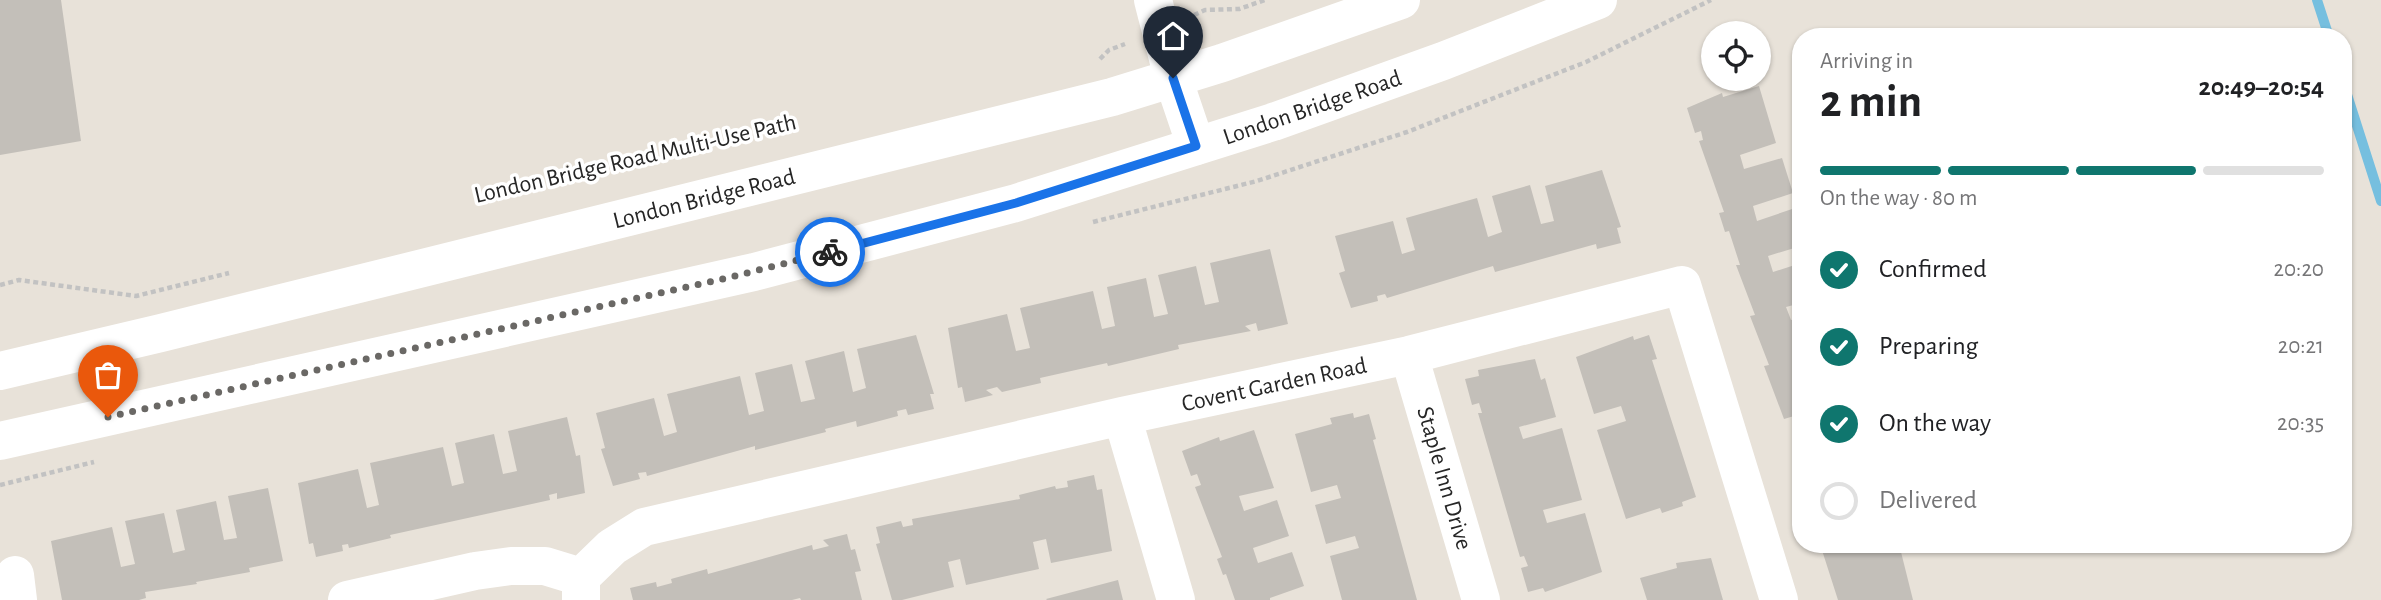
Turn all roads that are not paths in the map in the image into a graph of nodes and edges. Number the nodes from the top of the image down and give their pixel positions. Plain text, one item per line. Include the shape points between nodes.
1 (1401, 0) edge
2 (1598, 0) edge
3 (1157, 14) edge
4 (1173, 78) junction
5 (1196, 146) junction
6 (1409, 355) junction
7 (0, 371) edge
8 (1122, 416) junction
9 (0, 442) edge
10 (581, 588) edge
11 (347, 600) edge
12 (1175, 600) edge
13 (1481, 600) edge
14 (1779, 600) edge

1 - 4 main road, London Bridge Road
2 - 5 main road, London Bridge Road via 1430,66
3 - 4 main road
4 - 5 main road
4 - 7 main road, London Bridge Road via 1098,101
5 - 9 main road, London Bridge Road via 1016,203 754,272
6 - 8 main road, Covent Garden Road
6 - 13 main road, Staple Inn Drive
6 - 14 main road, Covent Garden Road via 1682,285
8 - 10 main road, Covent Garden Road via 644,527 612,547
8 - 12 main road
10 - 11 main road via 545,566 511,566

